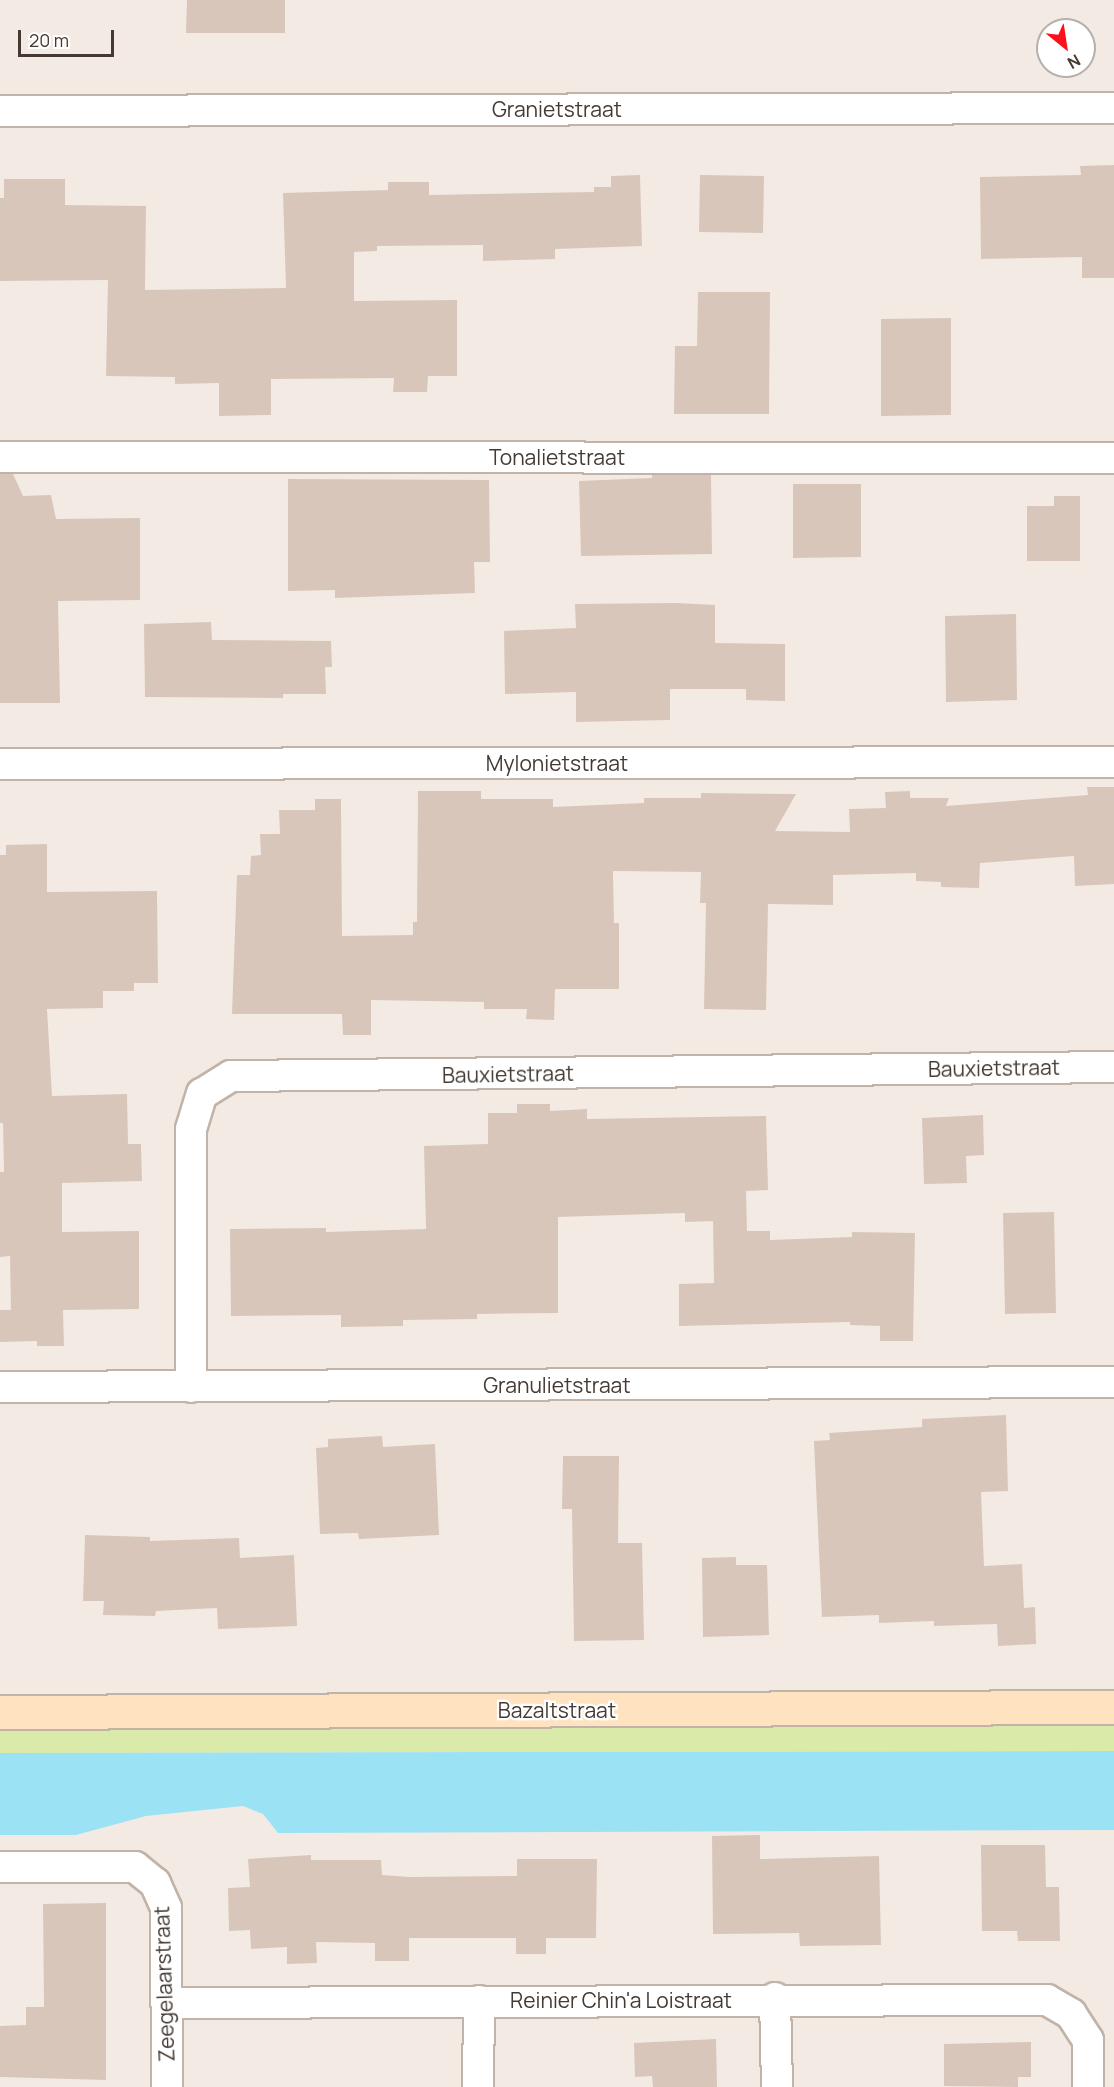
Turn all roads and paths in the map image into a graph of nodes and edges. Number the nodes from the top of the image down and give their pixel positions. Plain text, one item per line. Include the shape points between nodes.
1 (1114, 108) edge
2 (0, 111) edge
3 (0, 457) edge
4 (1114, 458) edge
5 (1114, 762) edge
6 (0, 764) edge
7 (1114, 1067) edge
8 (1114, 1382) edge
9 (0, 1387) edge
10 (191, 1387) junction
11 (1114, 1707) edge
12 (0, 1712) edge
13 (0, 1867) edge
14 (775, 1998) junction
15 (479, 2001) junction
16 (168, 2003) junction
17 (167, 2087) edge
18 (478, 2087) edge
19 (777, 2087) edge
20 (1088, 2087) edge

1 - 2 street, Granietstraat
3 - 4 street, Tonalietstraat
5 - 6 street, Mylonietstraat
7 - 10 street, Bauxietstraat via 231,1076 202,1094 191,1130
8 - 10 street, Granulietstraat
9 - 10 street, Granulietstraat
11 - 12 street, Bazaltstraat
13 - 16 street, Zeegelaarstraat via 135,1867 155,1883 166,1908
14 - 15 street, Reinier Chin'a Loistraat
14 - 19 street
14 - 20 street, Reinier Chin'a Loistraat via 1047,2000 1071,2013 1088,2040
15 - 16 street, Reinier Chin'a Loistraat
15 - 18 street
16 - 17 street, Zeegelaarstraat

